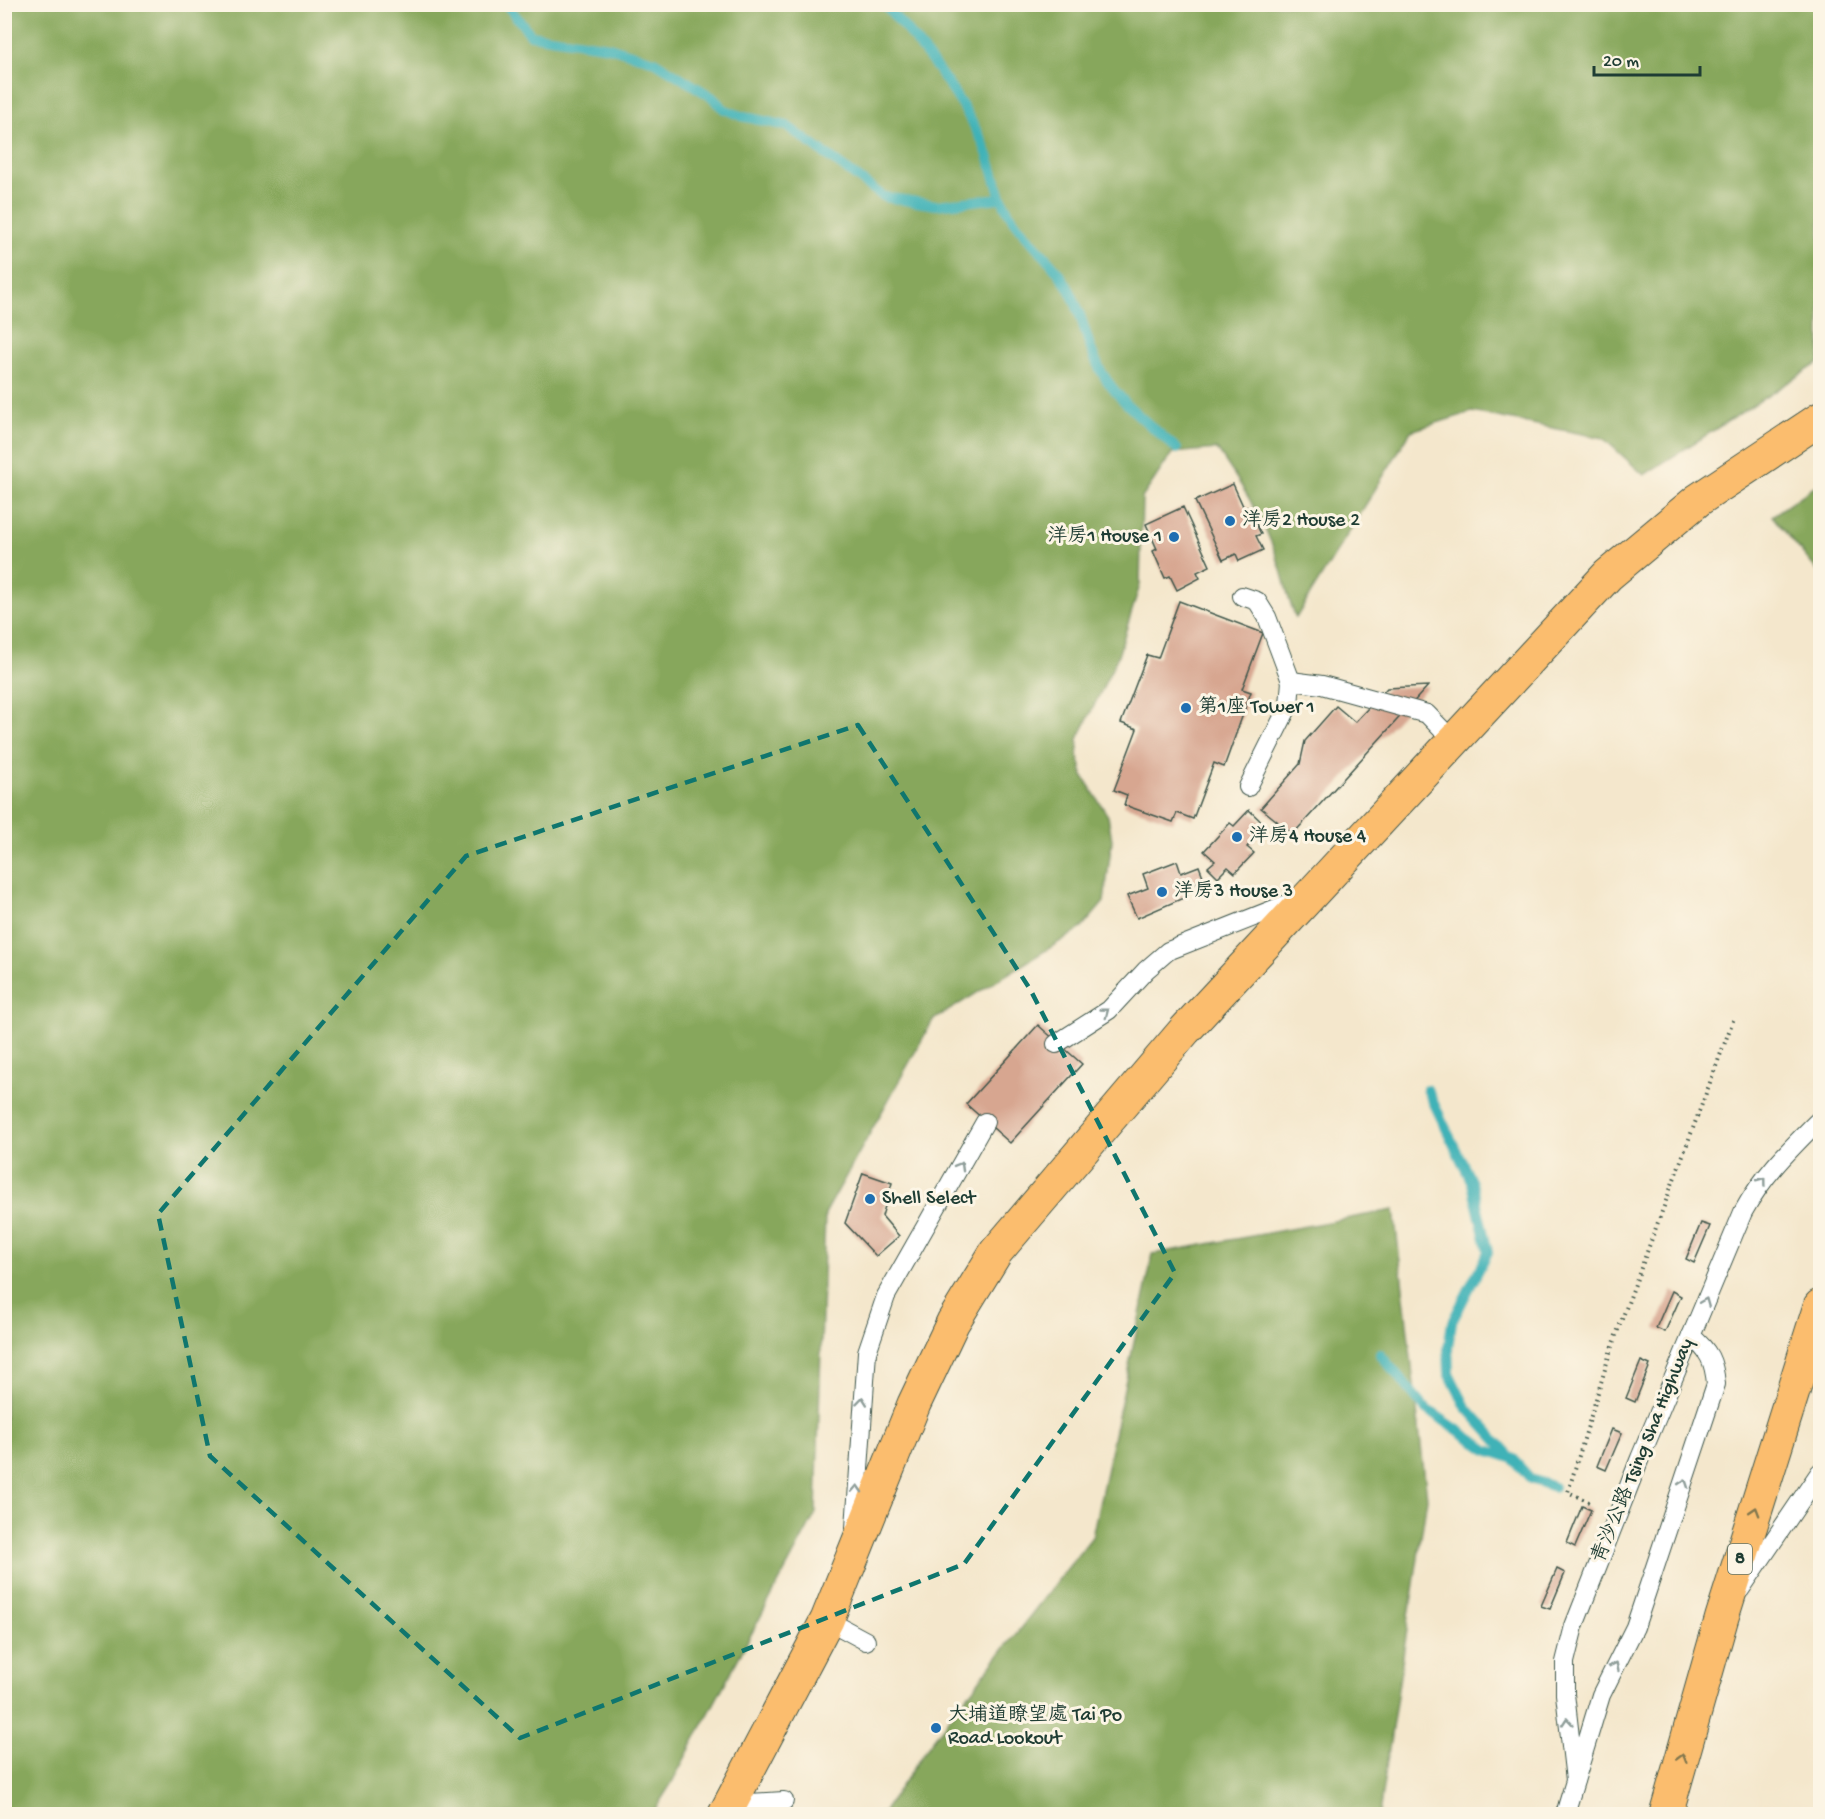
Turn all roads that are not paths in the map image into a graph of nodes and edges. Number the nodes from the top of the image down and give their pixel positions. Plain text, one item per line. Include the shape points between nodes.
1 (1821, 419) edge
2 (1242, 596) dead end
3 (1291, 681) junction
4 (1454, 742) junction
5 (1248, 787) dead end
6 (1315, 892) junction
7 (1056, 1044) dead end
8 (1821, 1119) edge
9 (985, 1122) dead end
10 (1821, 1306) edge
11 (1691, 1336) junction
12 (1821, 1472) edge
13 (853, 1560) junction
14 (1722, 1617) junction
15 (827, 1620) junction
16 (866, 1641) dead end
17 (1575, 1780) junction
18 (784, 1801) dead end
19 (728, 1809) edge
20 (1565, 1815) edge
21 (1666, 1815) edge

1 - 4 main road via 1698,500 1608,575
2 - 3 lane via 1257,601 1267,617
3 - 4 lane via 1323,685 1427,714
3 - 5 lane via 1289,705
4 - 6 main road
7 -> 6 lane via 1109,1010 1168,951
6 - 13 main road via 1185,1030 996,1252 953,1322 914,1404
11 -> 8 lane, 青沙公路 Tsing Sha Highway via 1754,1191 1773,1166
13 -> 9 lane via 867,1352 886,1296
14 -> 10 main road, 8
17 -> 11 lane, 青沙公路 Tsing Sha Highway via 1565,1694 1565,1662 1574,1626
17 -> 11 lane via 1601,1695 1635,1627 1716,1384 1714,1363
12 - 14 lane
13 - 15 main road
21 -> 14 main road, 8
15 - 16 lane
15 - 19 main road
17 - 20 lane, 青沙公路 Tsing Sha Highway
18 - 19 lane

